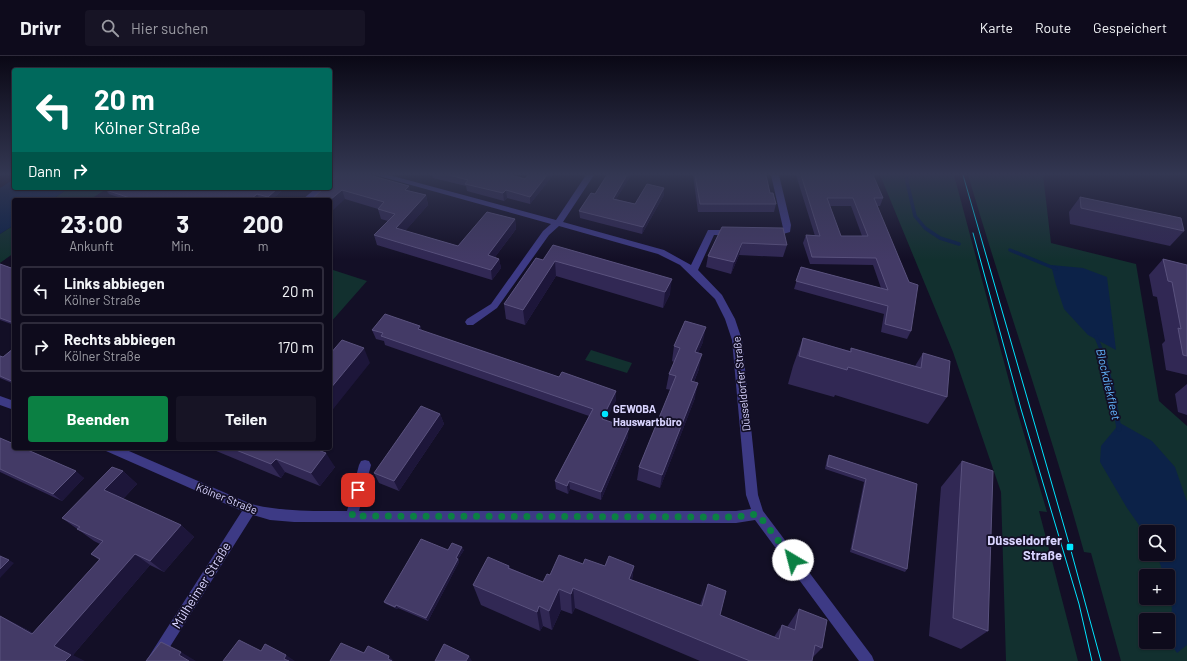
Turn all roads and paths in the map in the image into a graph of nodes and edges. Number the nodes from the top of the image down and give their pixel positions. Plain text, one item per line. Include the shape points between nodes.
1 (484, 203) edge
2 (571, 203) edge
3 (782, 203) edge
4 (558, 223) junction
5 (742, 232) edge
6 (765, 232) edge
7 (693, 270) junction
8 (470, 322) dead end
9 (0, 400) edge
10 (12, 405) edge
11 (115, 450) edge
12 (365, 465) dead end
13 (250, 509) junction
14 (758, 514) junction
15 (352, 516) junction
16 (153, 661) edge
17 (868, 661) edge

1 - 4 street, Düsseldorfer Straße
2 - 4 street
3 - 6 street via 787,230
4 - 7 street, Düsseldorfer Straße via 661,252
4 - 8 street via 546,233 494,306
5 - 7 street via 711,232
7 - 14 street, Düsseldorfer Straße via 719,298 735,330 752,495
9 - 10 street
11 - 13 street, Kölner Straße
12 - 15 street
13 - 15 street, Kölner Straße via 276,515
13 - 16 street, Mülheimer Straße
14 - 15 street, Kölner Straße via 736,517
14 - 17 street, Düsseldorfer Straße

